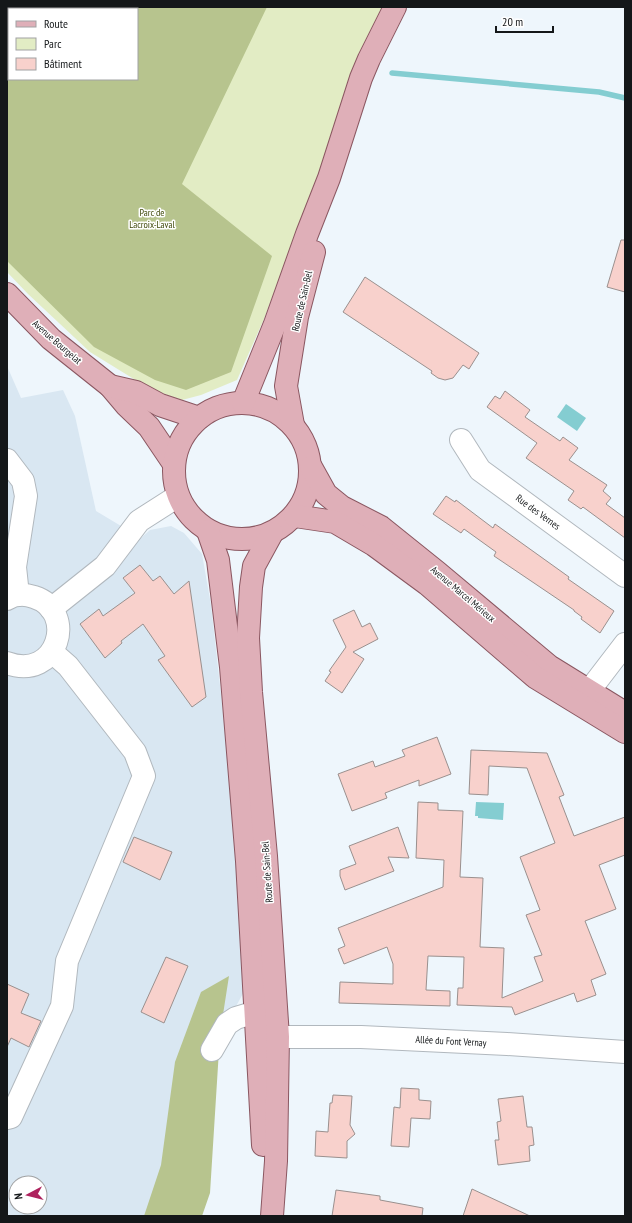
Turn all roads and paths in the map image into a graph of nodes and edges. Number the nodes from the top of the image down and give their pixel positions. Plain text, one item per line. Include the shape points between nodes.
1 (395, 7) edge
2 (329, 178) junction
3 (7, 294) edge
4 (110, 386) junction
5 (243, 403) junction
6 (199, 418) junction
7 (293, 425) junction
8 (461, 440) dead end
9 (7, 460) edge
10 (174, 464) junction
11 (311, 467) junction
12 (178, 496) junction
13 (294, 516) junction
14 (208, 532) junction
15 (272, 533) junction
16 (625, 576) edge
17 (13, 597) edge
18 (51, 609) junction
19 (625, 644) edge
20 (52, 652) junction
21 (7, 663) edge
22 (589, 691) junction
23 (625, 713) edge
24 (625, 732) edge
25 (252, 940) junction
26 (256, 1012) junction
27 (278, 1037) junction
28 (212, 1050) dead end
29 (625, 1052) edge
30 (7, 1118) edge
31 (268, 1216) edge
32 (272, 1216) edge

1 - 2 main road, Route de Sain-Bel via 365,69
2 - 5 main road, Route de Sain-Bel
2 - 7 main road, Route de Sain-Bel via 319,235 297,316 286,386
3 - 4 main road, Avenue Bourgelat via 51,339
4 - 6 main road, Avenue Bourgelat via 136,392 160,405
4 - 10 main road, Avenue Bourgelat via 149,427
5 - 6 main road via 215,408
5 - 7 main road via 261,406 278,413
6 - 10 main road via 186,431 178,447
7 - 11 main road via 305,444
8 - 16 street, Rue des Vernes via 480,470
9 - 17 street via 23,481 26,496
10 - 12 main road
11 - 13 main road via 310,484 304,501
11 - 22 main road, Avenue Marcel Mérieux via 326,494 342,507 380,527 550,666
12 - 14 main road via 190,516
12 - 18 street via 139,521 105,566
13 - 15 main road
13 - 24 main road, Avenue Marcel Mérieux via 335,522 374,545 427,584 535,677
14 - 15 main road via 229,539 251,540
14 - 25 main road, Route de Sain-Bel via 218,560 230,659
15 - 27 main road, Route de Sain-Bel via 254,566 248,638 267,864
17 - 18 street via 28,595 37,598
18 - 20 street via 57,619 58,631 57,642
19 - 22 street
20 - 21 street via 45,659 26,667
20 - 30 street via 68,666 135,752 144,776 67,961 62,1006 11,1117
22 - 23 main road, Avenue Marcel Mérieux
25 - 26 main road, Route de Sain-Bel
25 - 27 street via 262,947 268,1030
26 - 28 street via 236,1018 227,1024
26 - 31 main road, Route de Sain-Bel
27 - 29 street, Allée du Font Vernay via 369,1037
27 - 32 main road, Route de Sain-Bel via 276,1161

